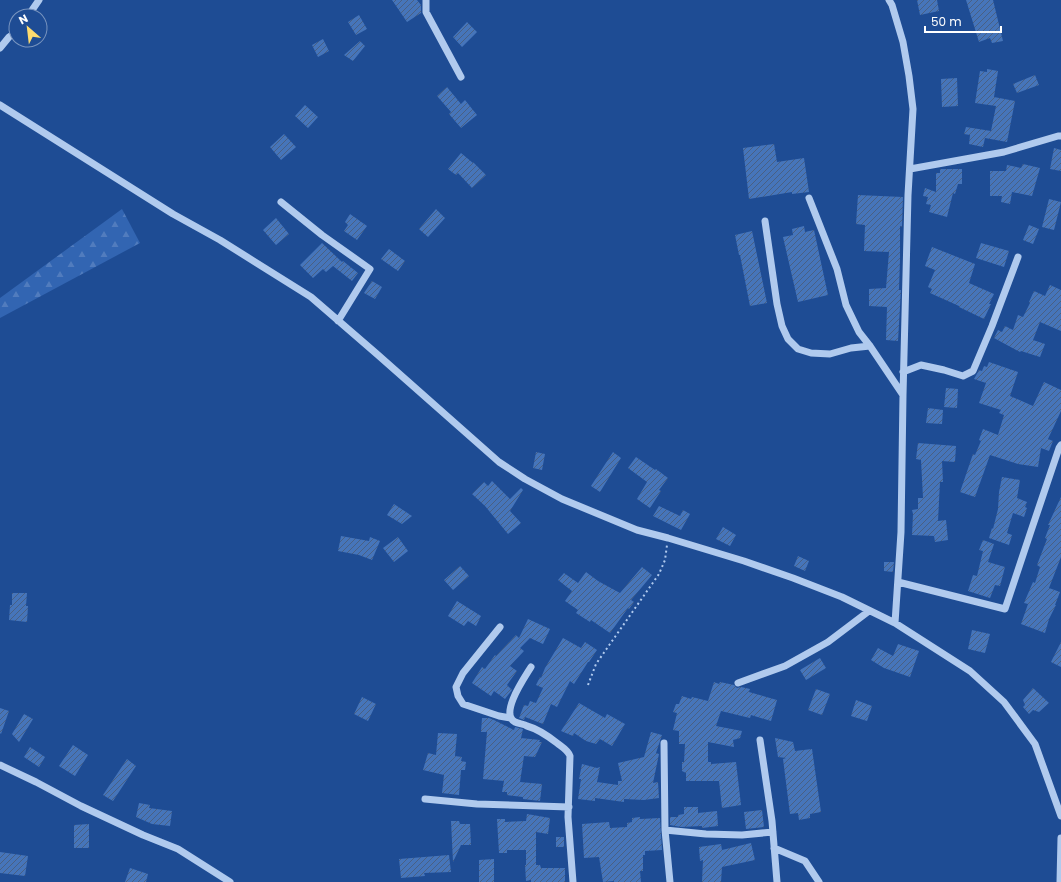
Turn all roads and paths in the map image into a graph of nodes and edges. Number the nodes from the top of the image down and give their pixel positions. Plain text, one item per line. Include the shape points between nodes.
1 (426, 0) edge
2 (889, 0) edge
3 (8, 38) edge
4 (0, 48) edge
5 (461, 77) dead end
6 (0, 105) edge
7 (1061, 136) edge
8 (910, 169) junction
9 (809, 198) dead end
10 (281, 202) dead end
11 (765, 221) dead end
12 (1018, 257) dead end
13 (338, 321) junction
14 (870, 346) junction
15 (904, 372) junction
16 (903, 395) junction
17 (1061, 445) edge
18 (668, 538) junction
19 (898, 582) junction
20 (869, 611) junction
21 (895, 623) junction
22 (500, 627) dead end
23 (531, 667) dead end
24 (738, 683) dead end
25 (588, 685) dead end
26 (511, 718) junction
27 (760, 740) dead end
28 (664, 743) dead end
29 (0, 765) edge
30 (425, 798) dead end
31 (569, 807) junction
32 (1061, 816) edge
33 (665, 830) junction
34 (773, 832) junction
35 (1061, 838) edge
36 (774, 848) junction
37 (230, 882) edge
38 (573, 882) edge
39 (670, 882) edge
40 (777, 882) edge
41 (819, 882) edge
42 (1060, 882) edge

1 - 5 street via 426,12
2 - 8 street via 903,42 909,76 912,109
3 - 4 street
6 - 13 street via 311,298
7 - 8 street via 1004,152
8 - 15 street
9 - 14 street via 837,269 846,304 859,332
10 - 13 street via 370,269
11 - 14 street via 777,304 788,340 798,348 811,353 830,354
12 - 15 street via 973,371 964,376 921,365
13 - 18 street via 499,462 562,499 637,530
14 - 16 street
15 - 16 street
16 - 19 street
17 - 19 street via 1005,609
18 - 20 street via 793,578 842,597
18 - 25 path via 665,560 659,574 596,664
19 - 21 street
20 - 21 street
20 - 24 street via 828,642 804,656 785,666
21 - 32 street via 970,671 1004,702 1034,744
22 - 26 street via 463,673 456,687 463,704
23 - 26 street via 514,697
26 - 31 street via 537,729 569,753
27 - 34 street
28 - 33 street
29 - 37 street via 81,806 178,849
30 - 31 street via 477,804
31 - 38 street
33 - 34 street via 742,835
33 - 39 street
34 - 36 street
35 - 42 street
36 - 40 street
36 - 41 street via 805,861

